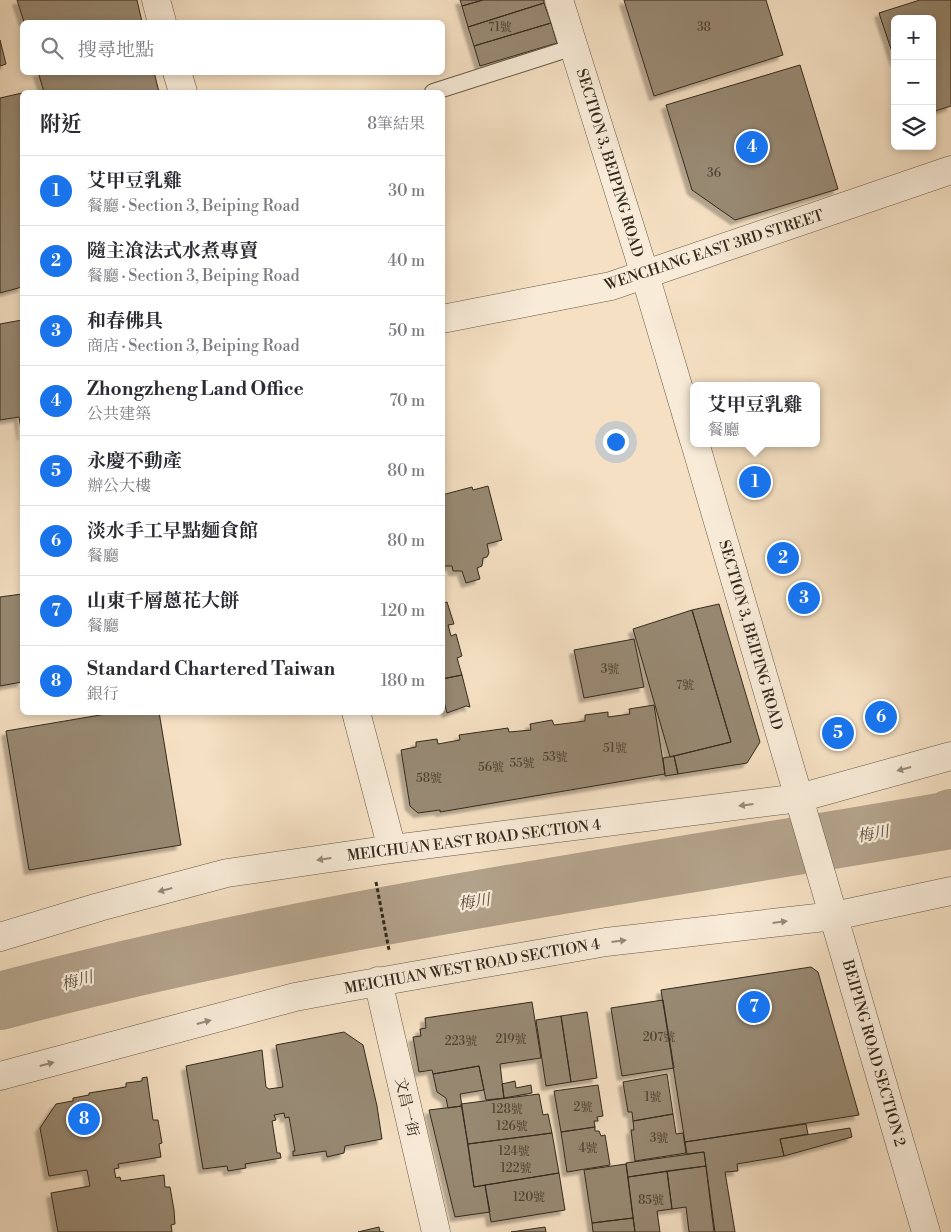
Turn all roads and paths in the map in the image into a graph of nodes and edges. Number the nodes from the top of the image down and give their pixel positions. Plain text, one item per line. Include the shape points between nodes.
1 (156, 0) edge
2 (559, 0) edge
3 (161, 20) edge
4 (574, 47) junction
5 (178, 75) edge
6 (182, 90) edge
7 (439, 90) edge
8 (951, 170) edge
9 (645, 275) junction
10 (445, 318) edge
11 (690, 428) edge
12 (695, 447) edge
13 (357, 715) edge
14 (951, 756) edge
15 (799, 798) junction
16 (380, 851) junction
17 (821, 873) joint
18 (951, 891) edge
19 (834, 916) junction
20 (0, 937) edge
21 (389, 954) dead end
22 (378, 981) junction
23 (0, 1076) edge
24 (436, 1232) edge
25 (926, 1232) edge

1 - 3 street
2 - 4 street, SECTION 3, BEIPING ROAD
4 - 7 lane
4 - 9 street, SECTION 3, BEIPING ROAD
5 - 6 street
8 - 9 street, WENCHANG EAST 3RD STREET
9 - 10 street, WENCHANG EAST 3RD STREET via 611,286
9 - 11 street, SECTION 3, BEIPING ROAD
12 - 15 street, SECTION 3, BEIPING ROAD
13 - 16 street
14 -> 15 street, MEICHUAN EAST ROAD SECTION 4
15 -> 16 street, MEICHUAN EAST ROAD SECTION 4
15 - 17 street, SECTION 3, BEIPING ROAD
16 -> 20 street, MEICHUAN EAST ROAD SECTION 4 via 227,873
16 - 21 path via 377,887
17 - 19 street, BEIPING ROAD SECTION 2
18 - 19 street, MEICHUAN WEST ROAD SECTION 4
22 -> 19 street, MEICHUAN WEST ROAD SECTION 4 via 606,942
19 - 25 street, BEIPING ROAD SECTION 2
23 -> 22 street, MEICHUAN WEST ROAD SECTION 4 via 295,997
22 - 24 street, 文昌一街

